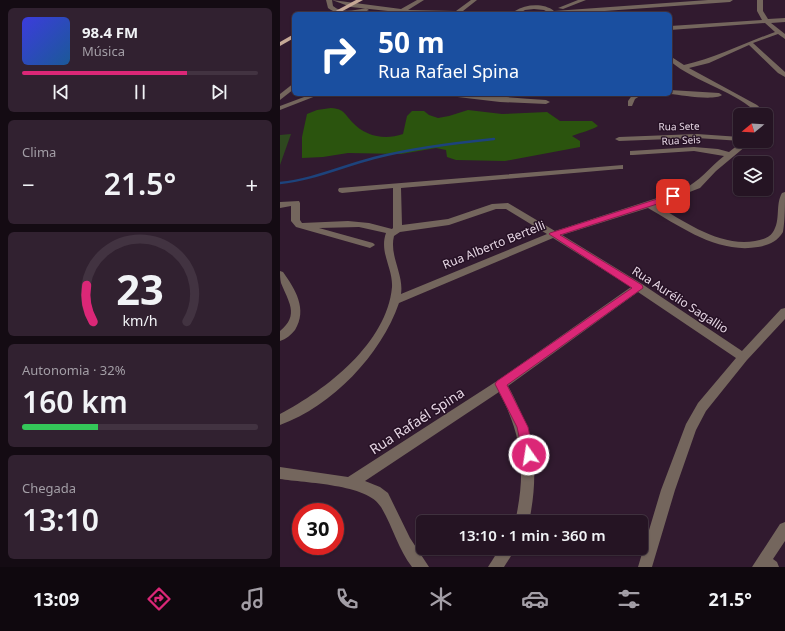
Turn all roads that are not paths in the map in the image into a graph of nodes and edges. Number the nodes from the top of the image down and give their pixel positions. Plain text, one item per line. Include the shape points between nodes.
1 (360, 0) edge
2 (421, 0) edge
3 (474, 0) edge
4 (583, 0) edge
5 (670, 0) edge
6 (676, 0) edge
7 (730, 0) edge
8 (760, 0) edge
9 (331, 1) edge
10 (574, 1) edge
11 (684, 4) junction
12 (351, 5) junction
13 (647, 5) junction
14 (374, 8) junction
15 (334, 12) edge
16 (337, 12) edge
17 (351, 12) edge
18 (395, 12) edge
19 (402, 12) edge
20 (458, 12) edge
21 (518, 12) edge
22 (552, 12) edge
23 (785, 20) edge
24 (766, 21) junction
25 (672, 28) edge
26 (779, 32) junction
27 (785, 36) edge
28 (292, 37) edge
29 (749, 43) junction
30 (280, 44) edge
31 (676, 66) edge
32 (785, 75) edge
33 (292, 88) edge
34 (672, 92) edge
35 (720, 92) junction
36 (301, 96) edge
37 (313, 96) edge
38 (466, 96) edge
39 (633, 96) edge
40 (280, 98) edge
41 (546, 102) dead end
42 (280, 104) edge
43 (630, 106) dead end
44 (280, 108) edge
45 (758, 108) edge
46 (619, 139) dead end
47 (733, 139) edge
48 (739, 148) edge
49 (633, 153) dead end
50 (730, 155) junction
51 (620, 167) dead end
52 (397, 185) junction
53 (342, 190) dead end
54 (785, 195) edge
55 (280, 205) edge
56 (649, 205) junction
57 (304, 226) junction
58 (395, 231) junction
59 (553, 234) junction
60 (370, 245) dead end
61 (280, 274) edge
62 (638, 288) junction
63 (396, 300) junction
64 (785, 312) edge
65 (280, 337) edge
66 (742, 357) junction
67 (501, 384) junction
68 (280, 420) edge
69 (280, 473) edge
70 (350, 483) junction
71 (524, 515) edge
72 (785, 529) edge
73 (504, 555) edge
74 (765, 565) edge
75 (422, 567) edge
76 (495, 567) edge
77 (645, 567) edge

1 - 12 main road
2 - 19 street
3 - 20 street
4 - 10 street
5 - 13 street
6 - 11 street
7 - 11 street
8 - 24 street via 759,10
9 - 12 street
9 - 15 street
10 - 22 street
11 - 13 street
12 - 14 street
12 - 16 main road
13 - 22 street
14 - 17 street
14 - 18 street
21 - 22 street via 529,8
23 - 24 street
24 - 25 street
24 - 26 street
26 - 27 street
26 - 29 street
28 - 30 main road
29 - 31 street via 707,62
29 - 32 street
31 - 35 street via 707,81
33 - 40 street
34 - 35 street
35 - 45 street
36 - 42 street
37 - 44 street
38 - 41 street
39 - 43 street
46 - 47 street, Rua Sete via 697,136
48 - 50 street, Rua Alberto Bertelli
49 - 50 street, Rua Seis via 712,149
50 - 56 street, Rua Alberto Bertelli via 696,186
51 - 52 street
52 - 53 street
52 - 58 street
54 - 56 street via 779,230 775,237 770,241 746,246 732,245 711,238
55 - 57 street via 296,203 295,221
56 - 59 street, Rua Alberto Bertelli
57 - 58 street via 356,223
57 - 60 street
58 - 59 street, Rua Aurélio Sagallio via 449,222 502,205 515,209
58 - 63 street via 387,243 397,281
59 - 62 street, Rua Aurélio Sagallio
59 - 63 street, Rua Alberto Bertelli
61 - 65 street via 295,301 297,311 295,321
62 - 66 street, Rua Aurélio Sagallio
62 - 67 street, Rua Rafaél Spina
63 - 68 street via 377,339 358,364 311,403
64 - 66 street
66 - 77 street via 702,407 690,428
67 - 70 street, Rua Rafaél Spina
67 - 71 street via 522,427 529,455 529,481
69 - 70 street
70 - 75 street via 370,488 382,498 404,542
72 - 74 street
73 - 76 street

